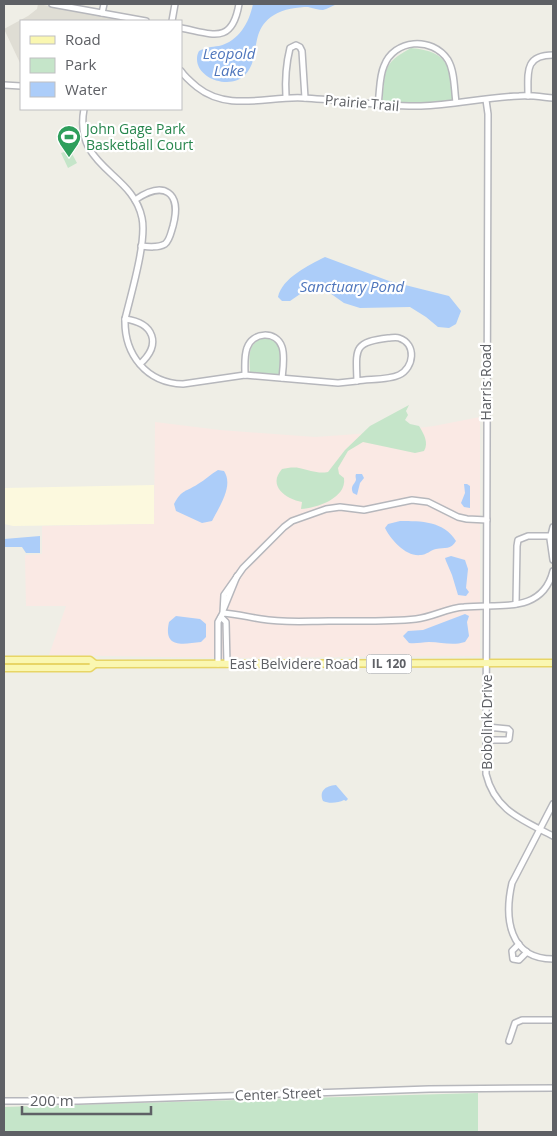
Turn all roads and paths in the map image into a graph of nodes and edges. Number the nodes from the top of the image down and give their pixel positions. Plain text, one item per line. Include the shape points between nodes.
1 (52, 4) edge
2 (104, 4) edge
3 (175, 4) edge
4 (239, 4) edge
5 (102, 13) junction
6 (140, 20) edge
7 (172, 20) edge
8 (182, 28) edge
9 (553, 55) edge
10 (184, 79) edge
11 (4, 85) edge
12 (20, 86) edge
13 (528, 96) junction
14 (286, 97) junction
15 (306, 98) junction
16 (553, 98) edge
17 (486, 100) junction
18 (456, 102) junction
19 (378, 104) junction
20 (84, 110) edge
21 (135, 200) junction
22 (141, 246) junction
23 (126, 319) junction
24 (140, 364) junction
25 (245, 376) junction
26 (282, 378) junction
27 (357, 381) junction
28 (487, 520) junction
29 (553, 527) edge
30 (550, 536) junction
31 (553, 560) edge
32 (553, 571) edge
33 (516, 604) junction
34 (487, 605) junction
35 (223, 613) junction
36 (4, 660) edge
37 (553, 663) edge
38 (96, 664) junction
39 (218, 664) junction
40 (227, 664) junction
41 (487, 664) junction
42 (4, 668) edge
43 (487, 727) junction
44 (486, 740) junction
45 (553, 804) edge
46 (540, 829) junction
47 (553, 836) edge
48 (519, 944) junction
49 (527, 952) junction
50 (553, 959) edge
51 (553, 1020) edge
52 (509, 1040) dead end
53 (553, 1088) edge
54 (4, 1101) edge

1 - 5 street
2 - 5 street
3 - 7 street
4 - 8 street via 233,26 224,32
5 - 6 street
9 - 13 street via 542,55 532,62 528,74
10 - 14 street, Prairie Trail via 229,102
11 - 12 street
13 - 16 street, Prairie Trail
13 - 17 street, Prairie Trail
14 - 15 street, Prairie Trail
14 - 15 street via 288,55 290,48 296,45 302,51
15 - 19 street, Prairie Trail
17 - 18 street, Prairie Trail
17 - 28 street, Harris Road
18 - 19 street, Prairie Trail via 423,106
18 - 19 street via 448,61 438,50 424,44 411,44 397,49 387,59 381,73
20 - 21 street via 84,135 92,154
21 - 22 street via 142,218
21 - 22 street via 159,190 169,194 176,203 175,220 167,241 160,246
22 - 23 street
23 - 24 street via 125,332 130,349
23 - 24 street via 145,325 151,334 151,350
24 - 25 street via 156,377 174,384
25 - 26 street
25 - 26 street via 249,342 266,335 275,338 283,348
26 - 27 street via 338,383
27 - 27 street via 401,374 411,361 408,345 396,338 360,346 356,356
28 - 34 street, Harris Road
28 - 35 street via 458,517 421,500 399,501 364,510 340,507 303,516 284,527 243,568
29 - 30 street
30 - 31 street
30 - 33 street via 528,536 518,540
32 - 33 street via 538,596 532,601
33 - 34 street
34 - 35 street via 399,620 289,621
34 - 41 street, Harris Road
35 - 39 street via 218,622
35 - 40 street
36 - 38 main road, East Belvidere Road via 90,660
37 - 41 main road, East Belvidere Road / IL 120
38 - 39 main road, East Belvidere Road / IL 120
38 - 42 main road, East Belvidere Road / IL 120 via 90,668
39 - 40 main road, East Belvidere Road / IL 120
40 - 41 main road, East Belvidere Road / IL 120
41 - 43 street, Bobolink Drive
43 - 44 street, Bobolink Drive
43 - 44 street via 508,729 510,736 507,740
44 - 46 street, Bobolink Drive via 486,774 497,800 513,814
45 - 46 street
46 - 47 street, Bobolink Drive
46 - 48 street via 510,889 509,922 512,935
48 - 49 street
48 - 49 street via 511,953 513,960 519,960
49 - 50 street
51 - 52 street via 515,1023
53 - 54 street, Center Street

